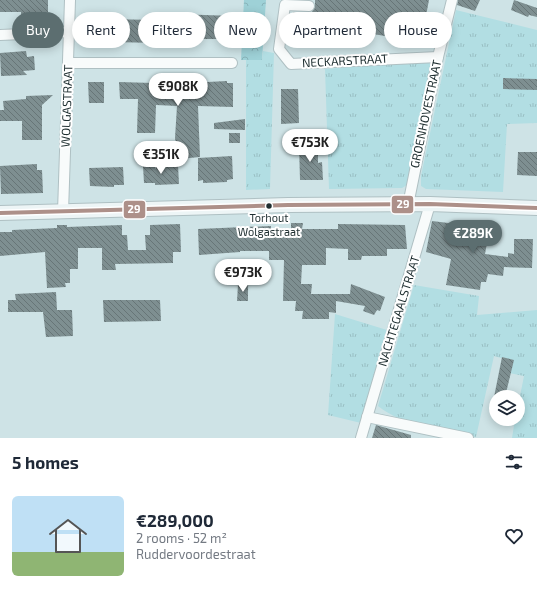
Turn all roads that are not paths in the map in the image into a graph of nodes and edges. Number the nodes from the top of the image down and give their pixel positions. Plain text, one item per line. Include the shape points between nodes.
1 (70, 0) edge
2 (452, 0) edge
3 (309, 6) dead end
4 (70, 32) junction
5 (0, 35) edge
6 (438, 57) junction
7 (68, 63) junction
8 (232, 63) dead end
9 (430, 204) junction
10 (408, 205) junction
11 (537, 208) edge
12 (63, 212) junction
13 (0, 213) edge
14 (367, 417) junction
15 (361, 438) edge
16 (468, 438) edge

1 - 4 street, WOLGASTRAAT
2 - 6 street, GROENHOVESTRAAT
3 - 6 street, NECKARSTRAAT via 285,5 279,49 291,64
4 - 5 street
4 - 7 street, WOLGASTRAAT
6 - 10 street, GROENHOVESTRAAT
7 - 8 street
7 - 12 street, WOLGASTRAAT
9 - 10 street
9 - 11 street
9 - 14 street, NACHTEGAALSTRAAT
10 - 12 street via 288,205
12 - 13 street
14 - 15 street, NACHTEGAALSTRAAT
14 - 16 street

